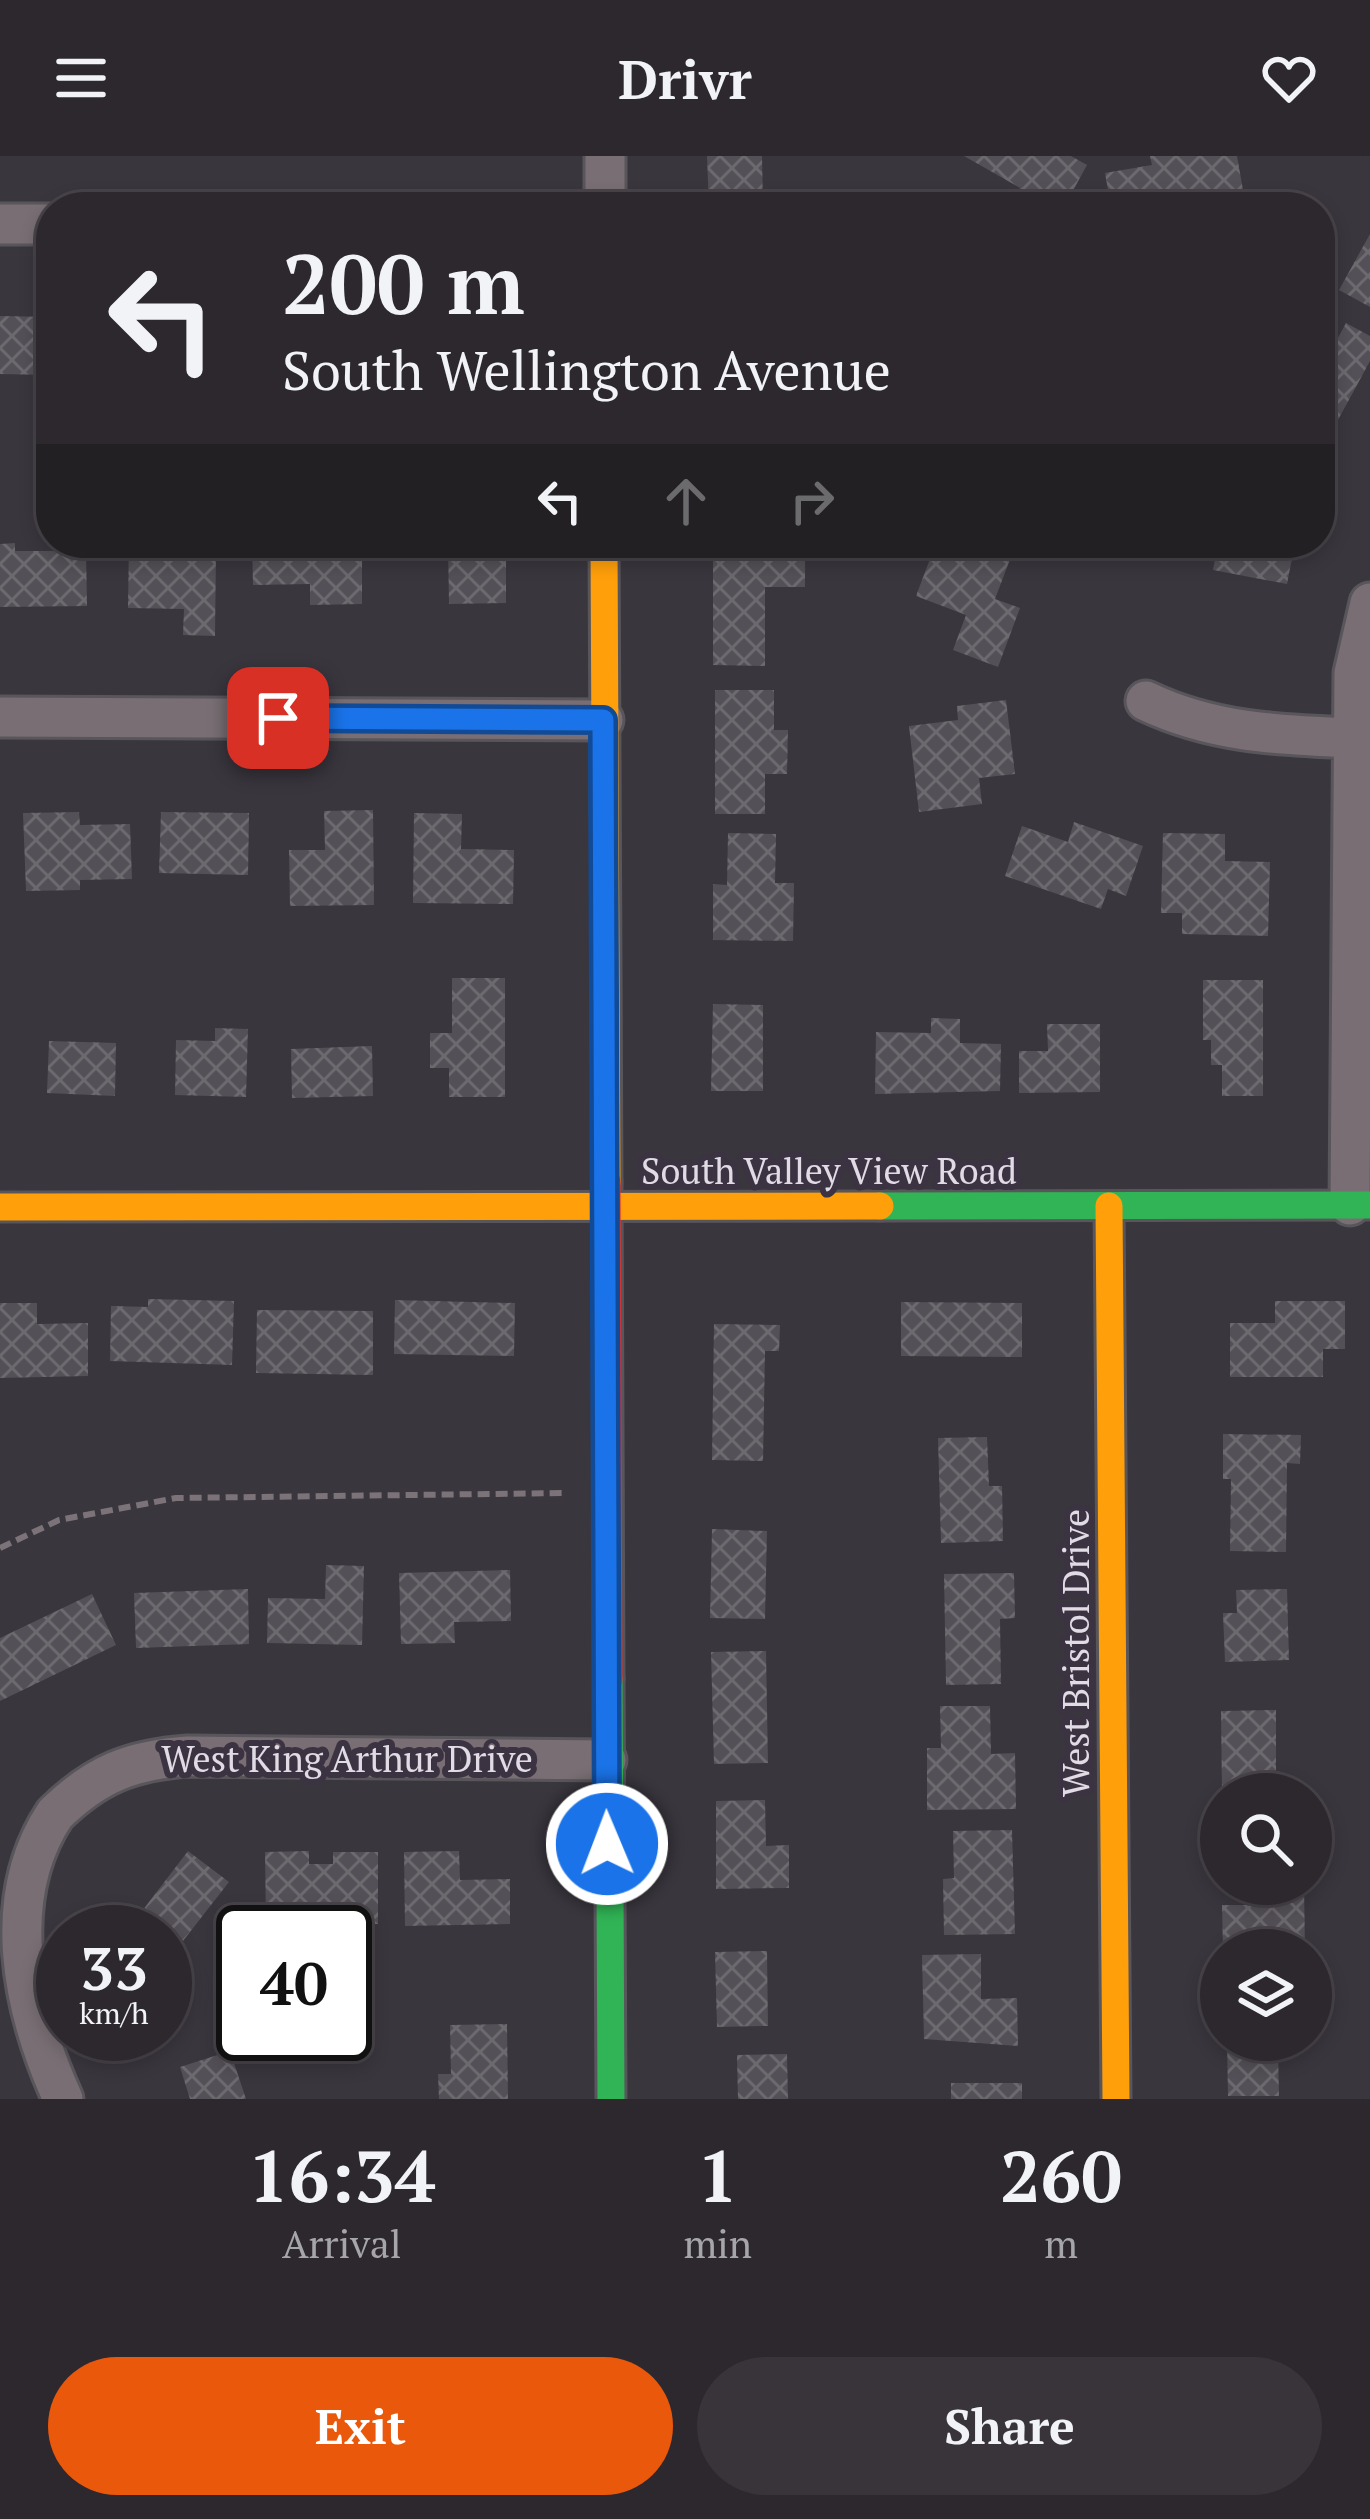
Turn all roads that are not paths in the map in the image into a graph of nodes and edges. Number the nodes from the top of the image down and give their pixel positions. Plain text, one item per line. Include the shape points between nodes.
1 (605, 156) edge
2 (605, 192) edge
3 (0, 224) edge
4 (36, 224) edge
5 (604, 558) edge
6 (1370, 603) edge
7 (1145, 701) dead end
8 (0, 717) edge
9 (603, 720) junction
10 (1353, 737) junction
11 (1360, 1205) edge
12 (1109, 1206) junction
13 (604, 1207) junction
14 (0, 1208) edge
15 (606, 1760) junction
16 (63, 2099) edge
17 (611, 2099) edge
18 (1116, 2099) edge

1 - 2 street
3 - 4 street
5 - 9 street
6 - 10 street via 1354,673
7 - 10 street via 1194,722 1255,734
8 - 9 street
9 - 13 street
10 - 11 street
11 - 12 street, South Valley View Road
12 - 13 street, South Valley View Road
12 - 18 street, West Bristol Drive
13 - 14 street, South Valley View Road
13 - 15 street
15 - 16 street, West King Arthur Drive via 188,1756 139,1760 103,1774 27,1846 8,1912 24,2015
15 - 17 street

